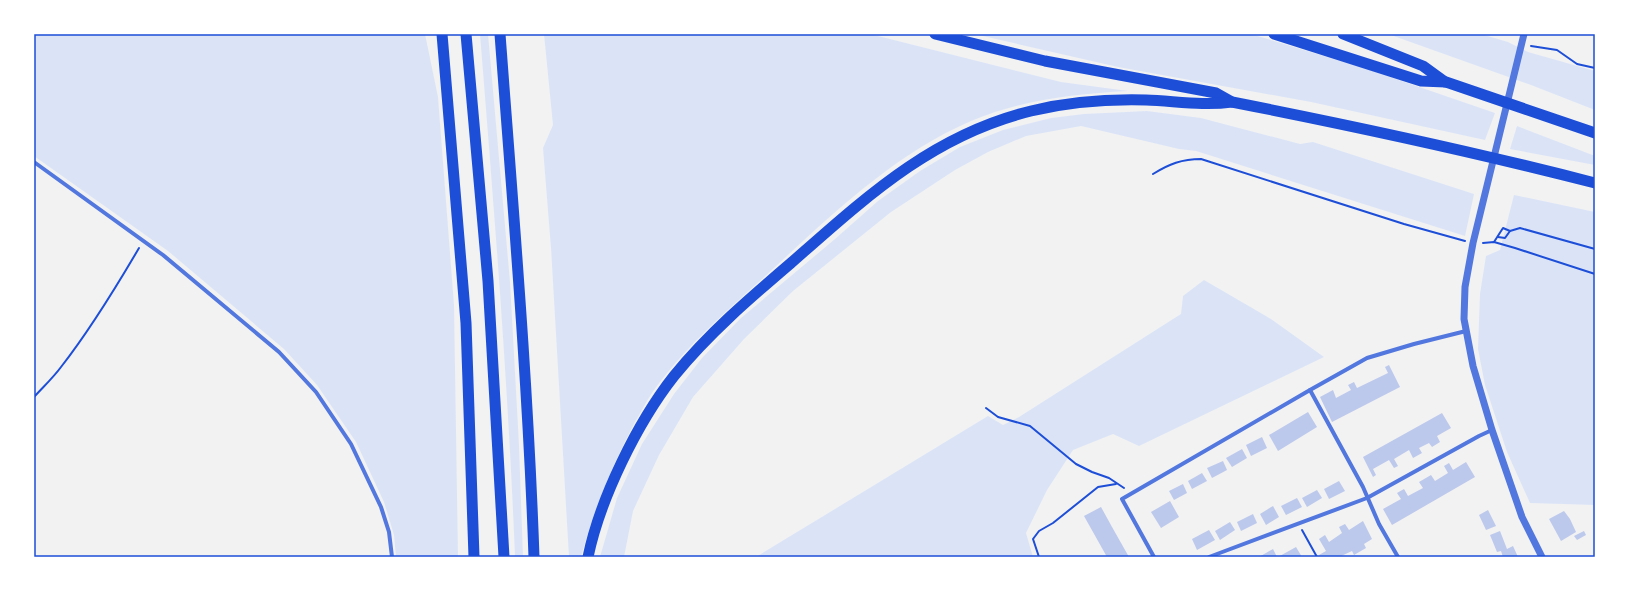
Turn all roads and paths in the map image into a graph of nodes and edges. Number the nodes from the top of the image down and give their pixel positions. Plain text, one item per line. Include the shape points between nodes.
1 (442, 34) edge
2 (466, 34) edge
3 (500, 34) edge
4 (935, 34) edge
5 (1274, 34) edge
6 (1343, 34) edge
7 (1524, 34) edge
8 (1522, 44) junction
9 (1595, 68) edge
10 (1446, 82) junction
11 (1232, 102) junction
12 (1595, 133) edge
13 (34, 162) edge
14 (1153, 174) dead end
15 (1595, 184) edge
16 (1510, 231) junction
17 (1484, 237) dead end
18 (1498, 237) junction
19 (143, 240) junction
20 (1494, 242) junction
21 (1473, 243) junction
22 (1482, 243) junction
23 (1481, 249) dead end
24 (1595, 249) edge
25 (1595, 274) edge
26 (1466, 331) junction
27 (1310, 390) junction
28 (34, 397) edge
29 (986, 408) dead end
30 (1492, 430) junction
31 (1117, 484) junction
32 (1132, 493) junction
33 (1368, 498) junction
34 (1299, 524) junction
35 (392, 557) edge
36 (474, 557) edge
37 (504, 557) edge
38 (534, 557) edge
39 (588, 557) edge
40 (1040, 557) edge
41 (1154, 557) edge
42 (1209, 557) edge
43 (1317, 557) edge
44 (1398, 557) edge
45 (1542, 557) edge

1 - 36 highway via 466,323
2 - 37 highway via 488,281
3 - 38 highway via 519,280
4 - 11 highway via 1046,61 1216,93
5 - 10 highway via 1420,81
6 - 10 highway via 1423,66
7 - 8 street
8 - 9 path via 1557,50 1577,64
8 - 21 street
10 - 12 highway
11 - 15 highway via 1357,127
11 - 39 highway via 1213,105 1147,100 1073,103 1031,111 999,121 960,136 923,156 861,202 750,298 706,340 674,377 634,437 612,485
13 - 19 street
14 - 21 path via 1179,161 1201,159 1404,224
16 - 18 path via 1505,238
16 - 18 path via 1503,228
16 - 24 path via 1520,228
17 - 22 path
18 - 20 path
19 - 28 path via 117,286 77,345
19 - 35 street via 279,352 316,392 351,444 381,507 389,532
20 - 22 path
20 - 25 path
21 - 22 path
21 - 26 street via 1464,297
22 - 23 path
26 - 27 street via 1367,358
26 - 30 street via 1476,380
27 - 32 street
27 - 33 street
29 - 31 path via 998,417 1030,426 1076,464
30 - 33 street
30 - 45 street via 1522,517
31 - 32 path
31 - 40 path via 1098,487 1039,531 1033,539
32 - 41 street via 1122,499
33 - 34 street
33 - 44 street
34 - 42 street
34 - 43 path

